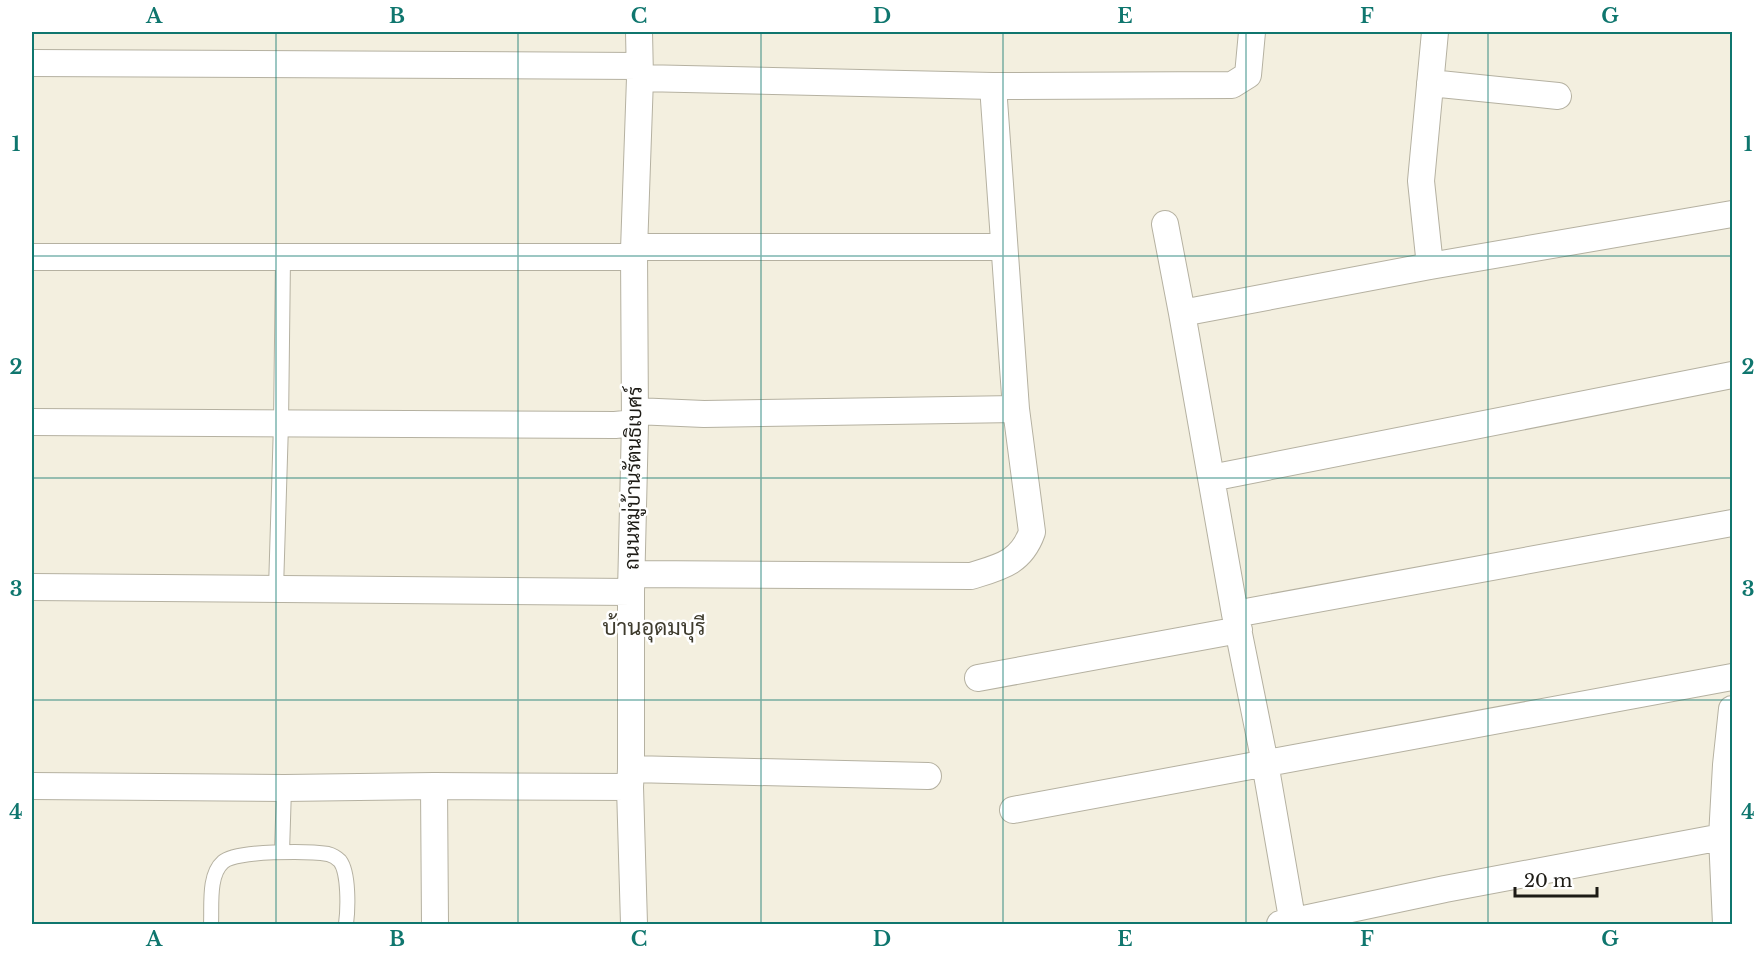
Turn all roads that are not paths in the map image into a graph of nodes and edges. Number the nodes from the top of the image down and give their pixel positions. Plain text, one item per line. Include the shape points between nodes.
1 (639, 32) edge
2 (1252, 32) edge
3 (1435, 32) edge
4 (32, 63) edge
5 (640, 72) junction
6 (1430, 83) junction
7 (993, 86) junction
8 (1558, 96) dead end
9 (1732, 214) edge
10 (1165, 224) dead end
11 (1004, 247) junction
12 (634, 252) junction
13 (32, 257) edge
14 (283, 258) junction
15 (1430, 266) junction
16 (1182, 313) junction
17 (1732, 375) edge
18 (1016, 409) junction
19 (635, 417) junction
20 (32, 422) edge
21 (281, 424) junction
22 (1211, 478) junction
23 (1732, 523) edge
24 (631, 583) junction
25 (32, 588) edge
26 (276, 589) junction
27 (1237, 622) junction
28 (1732, 677) edge
29 (978, 678) dead end
30 (1732, 709) edge
31 (1265, 763) junction
32 (928, 776) dead end
33 (630, 778) junction
34 (32, 786) edge
35 (434, 786) junction
36 (284, 788) junction
37 (1013, 810) dead end
38 (1722, 837) junction
39 (282, 852) junction
40 (211, 924) edge
41 (346, 924) edge
42 (435, 924) edge
43 (634, 924) edge
44 (1289, 924) edge
45 (1726, 924) edge

1 - 5 street, ถนนหมู่บ้านรัตนธิเบศร์
2 - 7 street via 1248,75 1232,85
3 - 6 street
4 - 5 street
5 - 7 street
5 - 12 street, ถนนหมู่บ้านรัตนธิเบศร์
6 - 8 street
6 - 15 street via 1421,181
7 - 11 street
9 - 15 street
10 - 16 street
11 - 12 street
11 - 18 street
12 - 14 street
12 - 19 street, ถนนหมู่บ้านรัตนธิเบศร์
13 - 14 street
14 - 21 lane
15 - 16 street
16 - 22 street
17 - 22 street
18 - 19 street
18 - 24 street via 1032,532 1028,545 1017,557 996,568 971,576
19 - 21 street via 615,425
19 - 24 street, ถนนหมู่บ้านรัตนธิเบศร์
20 - 21 street
21 - 26 lane
22 - 27 street
23 - 27 street
24 - 26 street
24 - 33 street, ถนนหมู่บ้านรัตนธิเบศร์
25 - 26 street
27 - 29 street
27 - 31 street
28 - 31 street
30 - 38 street
31 - 37 street
31 - 44 street
32 - 33 street
33 - 35 street
33 - 43 street, ถนนหมู่บ้านรัตนธิเบศร์
34 - 36 street
35 - 36 street
35 - 42 street
36 - 39 lane
38 - 44 street via 1445,889
38 - 45 street
39 - 40 lane via 224,860 213,880
39 - 41 lane via 330,854 339,859 346,872

